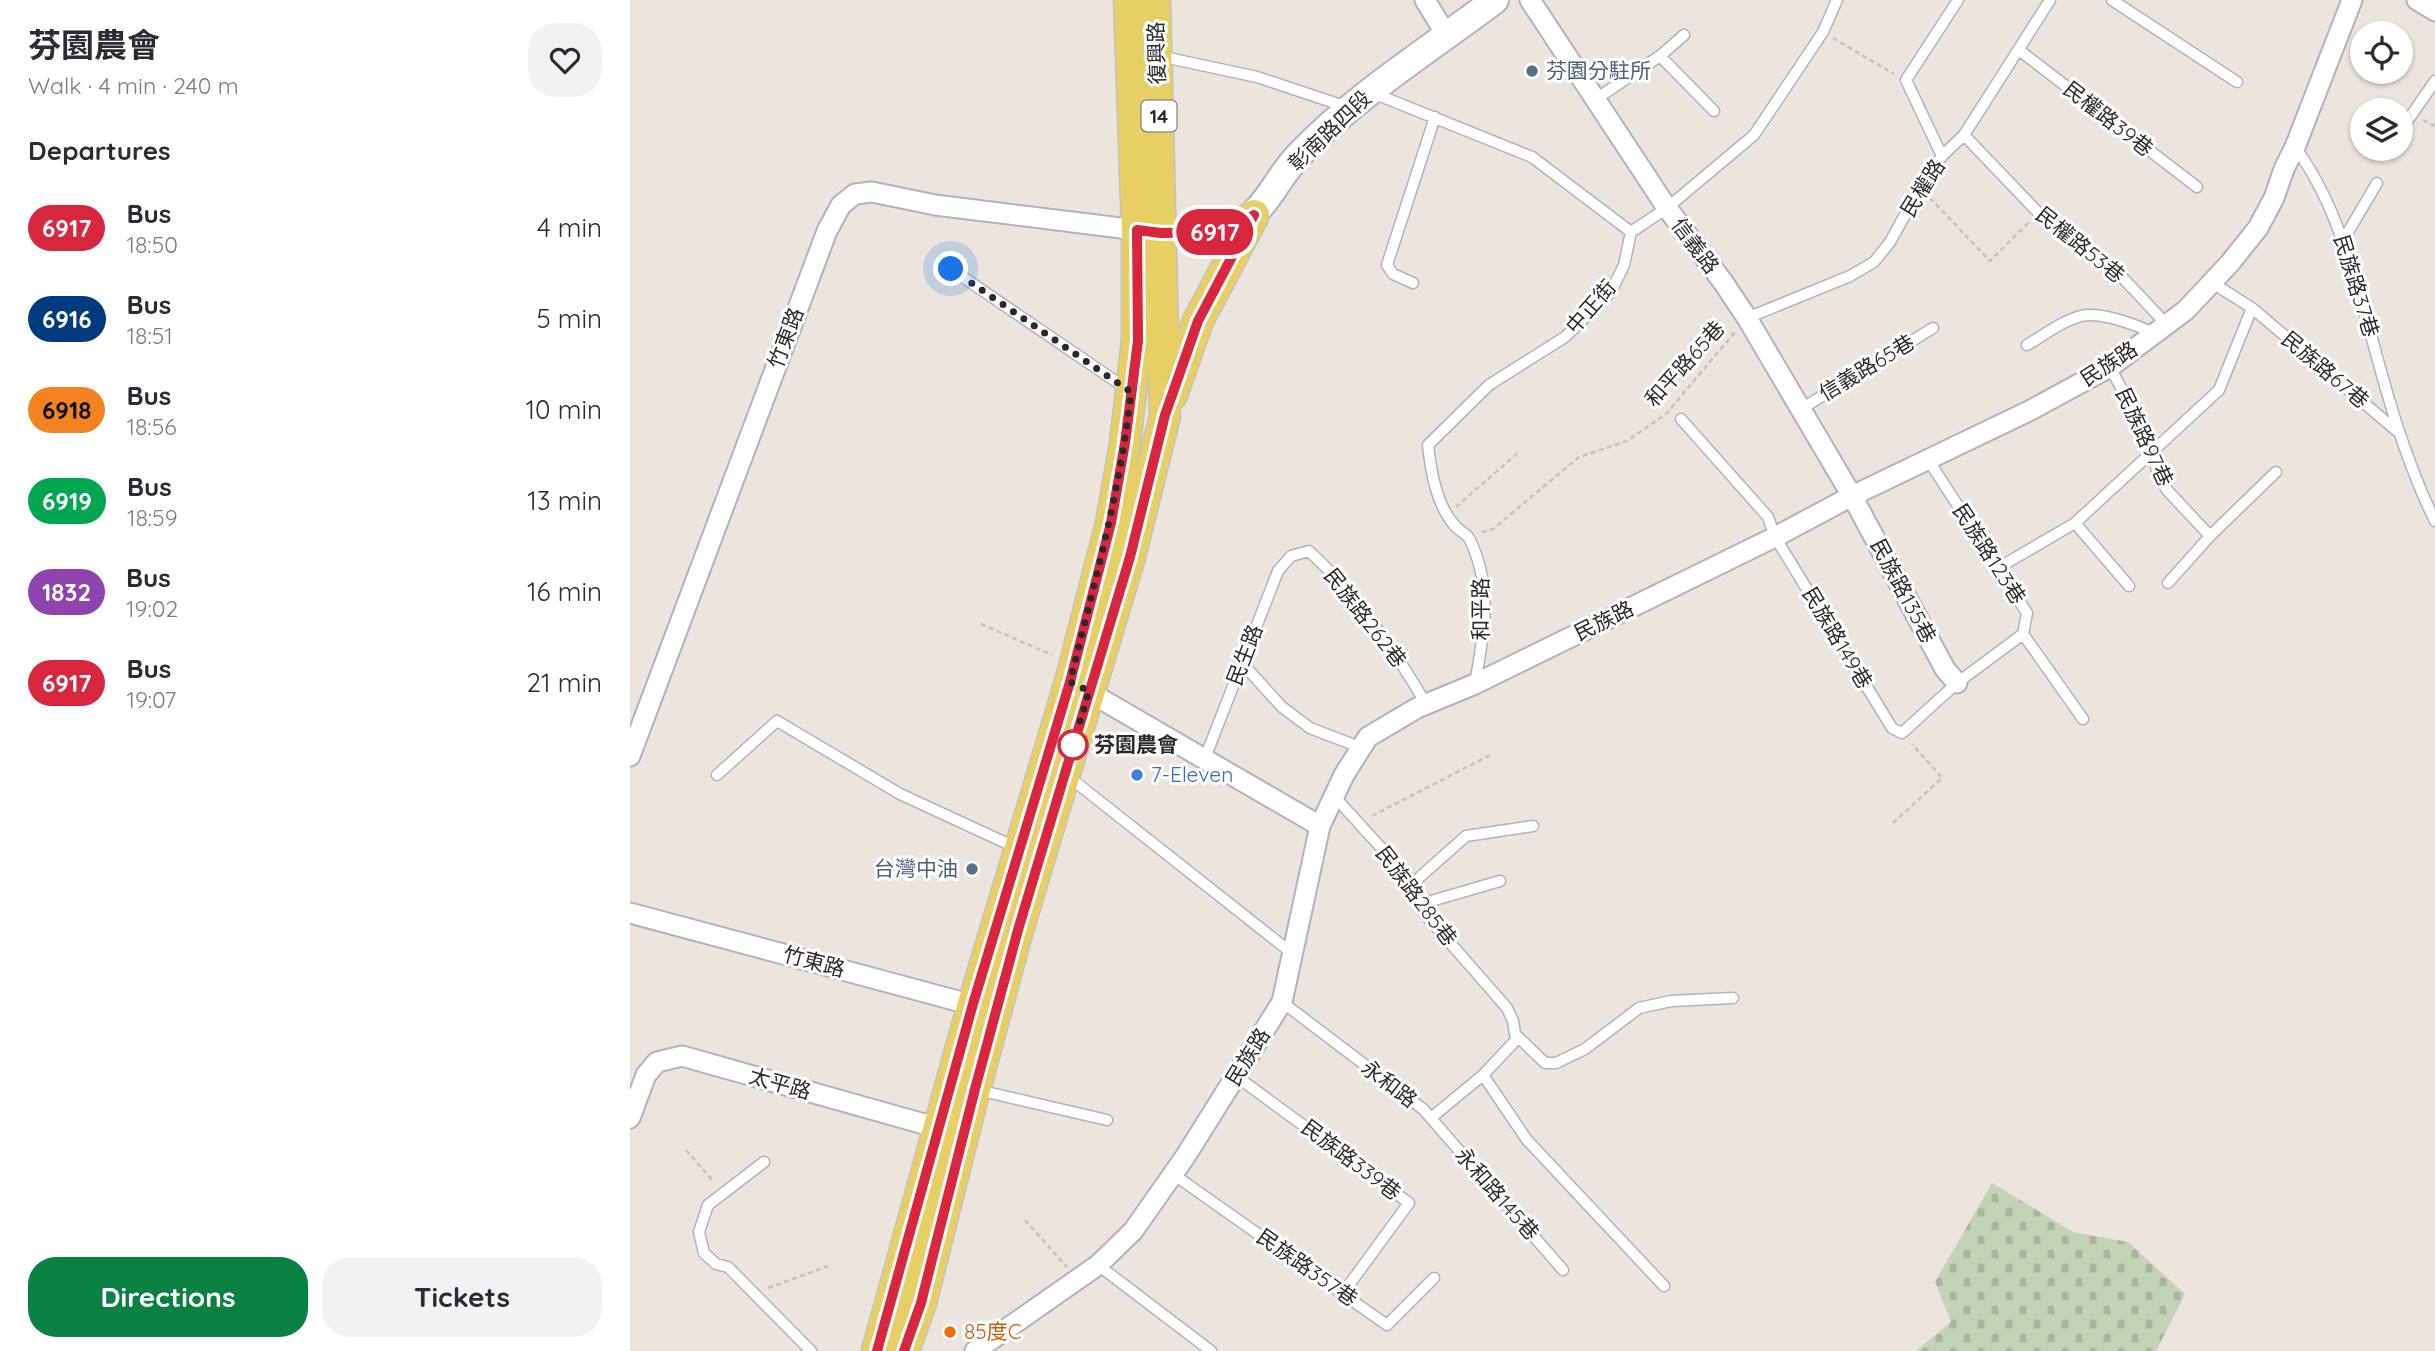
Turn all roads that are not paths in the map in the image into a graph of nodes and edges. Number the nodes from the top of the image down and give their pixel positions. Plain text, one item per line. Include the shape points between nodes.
1 (1129, 0) edge
2 (1155, 0) edge
3 (1425, 0) edge
4 (1495, 0) edge
5 (1530, 0) edge
6 (1837, 0) edge
7 (1958, 0) edge
8 (2050, 0) edge
9 (2112, 0) edge
10 (2352, 0) edge
11 (2417, 0) edge
12 (2435, 11) edge
13 (1684, 35) dead end
14 (1447, 37) junction
15 (2019, 50) junction
16 (1157, 55) junction
17 (1660, 56) junction
18 (2435, 81) edge
19 (2237, 82) dead end
20 (1596, 99) junction
21 (1360, 100) junction
22 (1714, 111) dead end
23 (2413, 113) edge
24 (1435, 117) junction
25 (1964, 135) junction
26 (2295, 147) junction
27 (1942, 156) junction
28 (2377, 183) dead end
29 (2197, 187) dead end
30 (1667, 208) junction
31 (1254, 215) junction
32 (1149, 231) junction
33 (1632, 232) junction
34 (2344, 239) junction
35 (951, 269) dead end
36 (1413, 282) dead end
37 (2211, 282) junction
38 (2252, 308) junction
39 (1746, 318) junction
40 (1933, 328) dead end
41 (2161, 329) junction
42 (2027, 345) dead end
43 (2110, 367) junction
44 (1131, 392) junction
45 (1801, 409) junction
46 (1165, 415) junction
47 (1681, 419) dead end
48 (2398, 432) junction
49 (2154, 450) junction
50 (1929, 461) junction
51 (2276, 472) dead end
52 (1853, 496) junction
53 (2435, 521) edge
54 (2075, 523) junction
55 (1469, 536) joint
56 (2210, 536) junction
57 (1775, 537) junction
58 (1291, 556) joint
59 (1998, 568) junction
60 (2168, 583) dead end
61 (2129, 586) dead end
62 (2023, 634) junction
63 (1242, 663) junction
64 (1078, 679) junction
65 (1957, 682) junction
66 (1475, 684) junction
67 (1426, 704) junction
68 (2083, 719) dead end
69 (1362, 748) junction
70 (630, 756) edge
71 (1205, 758) junction
72 (1065, 774) junction
73 (717, 775) dead end
74 (1334, 796) junction
75 (1320, 826) junction
76 (1533, 826) dead end
77 (1030, 852) junction
78 (1500, 881) dead end
79 (1412, 884) junction
80 (1421, 904) junction
81 (630, 913) edge
82 (1293, 955) junction
83 (1732, 998) dead end
84 (1282, 1002) junction
85 (985, 1008) junction
86 (1516, 1034) junction
87 (1483, 1075) junction
88 (1236, 1076) junction
89 (975, 1089) junction
90 (630, 1118) edge
91 (1431, 1118) junction
92 (1107, 1121) dead end
93 (951, 1131) junction
94 (764, 1162) dead end
95 (1173, 1174) junction
96 (1098, 1265) junction
97 (1563, 1270) dead end
98 (1434, 1278) dead end
99 (1664, 1286) dead end
100 (1343, 1293) junction
101 (811, 1351) edge
102 (877, 1351) edge
103 (904, 1351) edge
104 (975, 1351) edge
105 (1211, 1351) edge

1 - 32 main road, 復興路 / 14
2 - 16 main road, 復興路 / 14
3 - 14 street
4 - 14 street, 彰南路四段
5 - 20 street, 信義路
6 - 30 lane via 1823,32 1754,135
7 - 27 lane via 1906,80
8 - 15 lane, 民權路
9 - 19 lane
10 - 26 street, 民族路
11 - 12 street
13 - 17 lane
14 - 21 street, 彰南路四段
15 - 25 lane, 民權路
15 - 29 lane, 民權路39巷
16 - 21 lane
16 - 32 main road, 復興路 / 14
17 - 20 lane
17 - 22 lane
18 - 23 lane
20 - 30 street, 信義路
21 - 24 lane
21 - 31 street, 彰南路四段 via 1298,156
24 - 33 lane via 1532,157
24 - 36 lane via 1387,265 1393,274
25 - 27 lane, 民權路
25 - 41 lane, 民權路53巷 via 2050,225 2122,277
26 - 34 lane, 民族路37巷 via 2314,172
26 - 37 street, 民族路 via 2258,228
27 - 39 lane, 民權路 via 1874,262
28 - 34 lane
30 - 33 lane
30 - 39 street, 信義路
31 - 32 street, 彰南路四段 via 1224,232
31 - 46 main road via 1198,321
32 - 44 main road, 14
32 - 46 main road, 14
32 - 70 street, 竹東路 via 935,205 872,192 855,194 841,205 827,231
33 - 55 lane, 中正街 via 1611,292 1566,337 1489,385 1428,445 1432,477 1448,514 1456,528
34 - 48 lane, 民族路37巷
35 - 44 lane
37 - 38 lane, 民族路67巷
37 - 41 street, 民族路
38 - 48 lane, 民族路67巷
38 - 49 lane via 2219,390
39 - 45 street, 信義路
40 - 45 lane, 信義路65巷
41 - 42 lane via 2082,315
41 - 43 street, 民族路
43 - 49 lane, 民族路97巷
43 - 50 street, 民族路
44 - 64 main road, 14 via 1111,523
45 - 52 street, 信義路
46 - 64 main road, 14 via 1130,557
47 - 57 lane, 民族路149巷 via 1768,517
48 - 53 lane, 民族路37巷
49 - 54 lane
49 - 56 lane, 民族路97巷 via 2157,473 2167,490
50 - 52 street, 民族路
50 - 59 lane, 民族路123巷
51 - 56 lane
52 - 57 street, 民族路
52 - 65 street, 民族路135巷 via 1945,669
54 - 59 lane
54 - 61 lane
55 - 66 lane, 和平路 via 1482,569 1486,603
56 - 60 lane
57 - 65 lane, 民族路149巷 via 1892,728 1902,733
57 - 66 street, 民族路
58 - 63 lane, 民生路 via 1278,571
58 - 67 lane, 民族路262巷 via 1309,551 1330,570 1398,656
59 - 62 lane, 民族路123巷 via 2027,613
62 - 65 lane
62 - 68 lane, 民族路123巷
63 - 69 lane via 1282,707 1310,727
63 - 71 lane, 民生路
64 - 71 street
64 - 72 main road, 14
64 - 77 main road, 14
66 - 67 street, 民族路
67 - 69 street, 民族路 via 1368,737
69 - 74 street, 民族路
71 - 75 street
72 - 77 main road, 14
72 - 82 lane
73 - 77 lane via 777,721 900,794
74 - 75 street, 民族路
74 - 79 lane, 民族路285巷
75 - 82 street, 民族路
76 - 79 lane via 1466,836
77 - 85 main road, 14
78 - 80 lane
79 - 80 lane, 民族路285巷
80 - 86 lane, 民族路285巷 via 1507,1008
81 - 85 street, 竹東路
82 - 84 street, 民族路
83 - 86 lane via 1639,1007 1585,1049 1556,1063 1545,1063
84 - 88 street, 民族路
84 - 91 lane, 永和路
85 - 89 main road, 14
85 - 93 main road, 14
86 - 87 lane, 永和路 via 1516,1040
87 - 91 lane, 永和路
87 - 99 lane via 1527,1140
88 - 95 street, 民族路
88 - 100 lane, 民族路339巷 via 1409,1203
89 - 92 lane
89 - 93 main road, 14
90 - 93 street, 太平路 via 646,1075 657,1062 682,1056
91 - 97 lane, 永和路145巷
93 - 102 main road, 14
93 - 103 main road, 14 via 921,1303
94 - 101 lane via 708,1205 699,1232 704,1253 728,1267
95 - 96 street, 民族路 via 1133,1231
95 - 100 lane, 民族路357巷
96 - 104 street, 民族路
96 - 105 lane
98 - 100 lane, 民族路357巷 via 1387,1325

